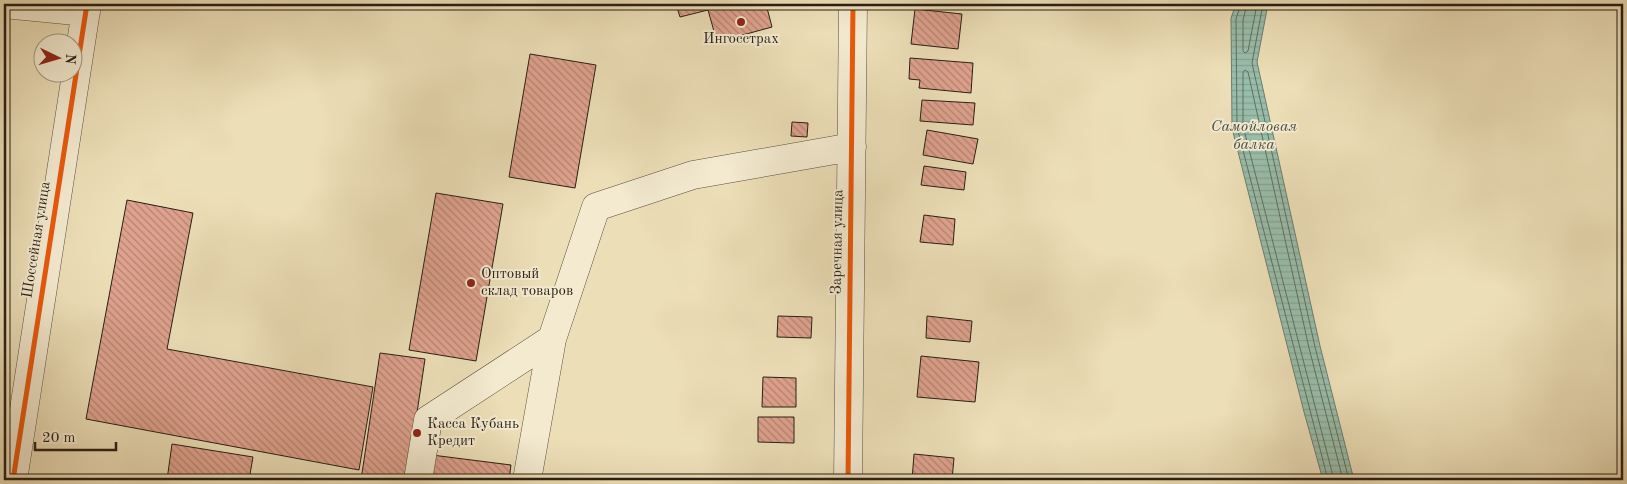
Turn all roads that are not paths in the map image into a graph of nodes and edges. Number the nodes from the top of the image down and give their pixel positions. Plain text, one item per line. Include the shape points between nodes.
1 (4, 4) edge
2 (853, 4) edge
3 (86, 8) edge
4 (852, 147) junction
5 (552, 339) junction
6 (11, 464) edge
7 (418, 480) edge
8 (527, 480) edge
9 (848, 480) edge

1 - 3 street
2 - 4 street, Заречная улица
3 - 6 street, Шоссейная улица
4 - 5 street via 693,175 596,207
4 - 9 street, Заречная улица
5 - 7 street via 428,420
5 - 8 street

